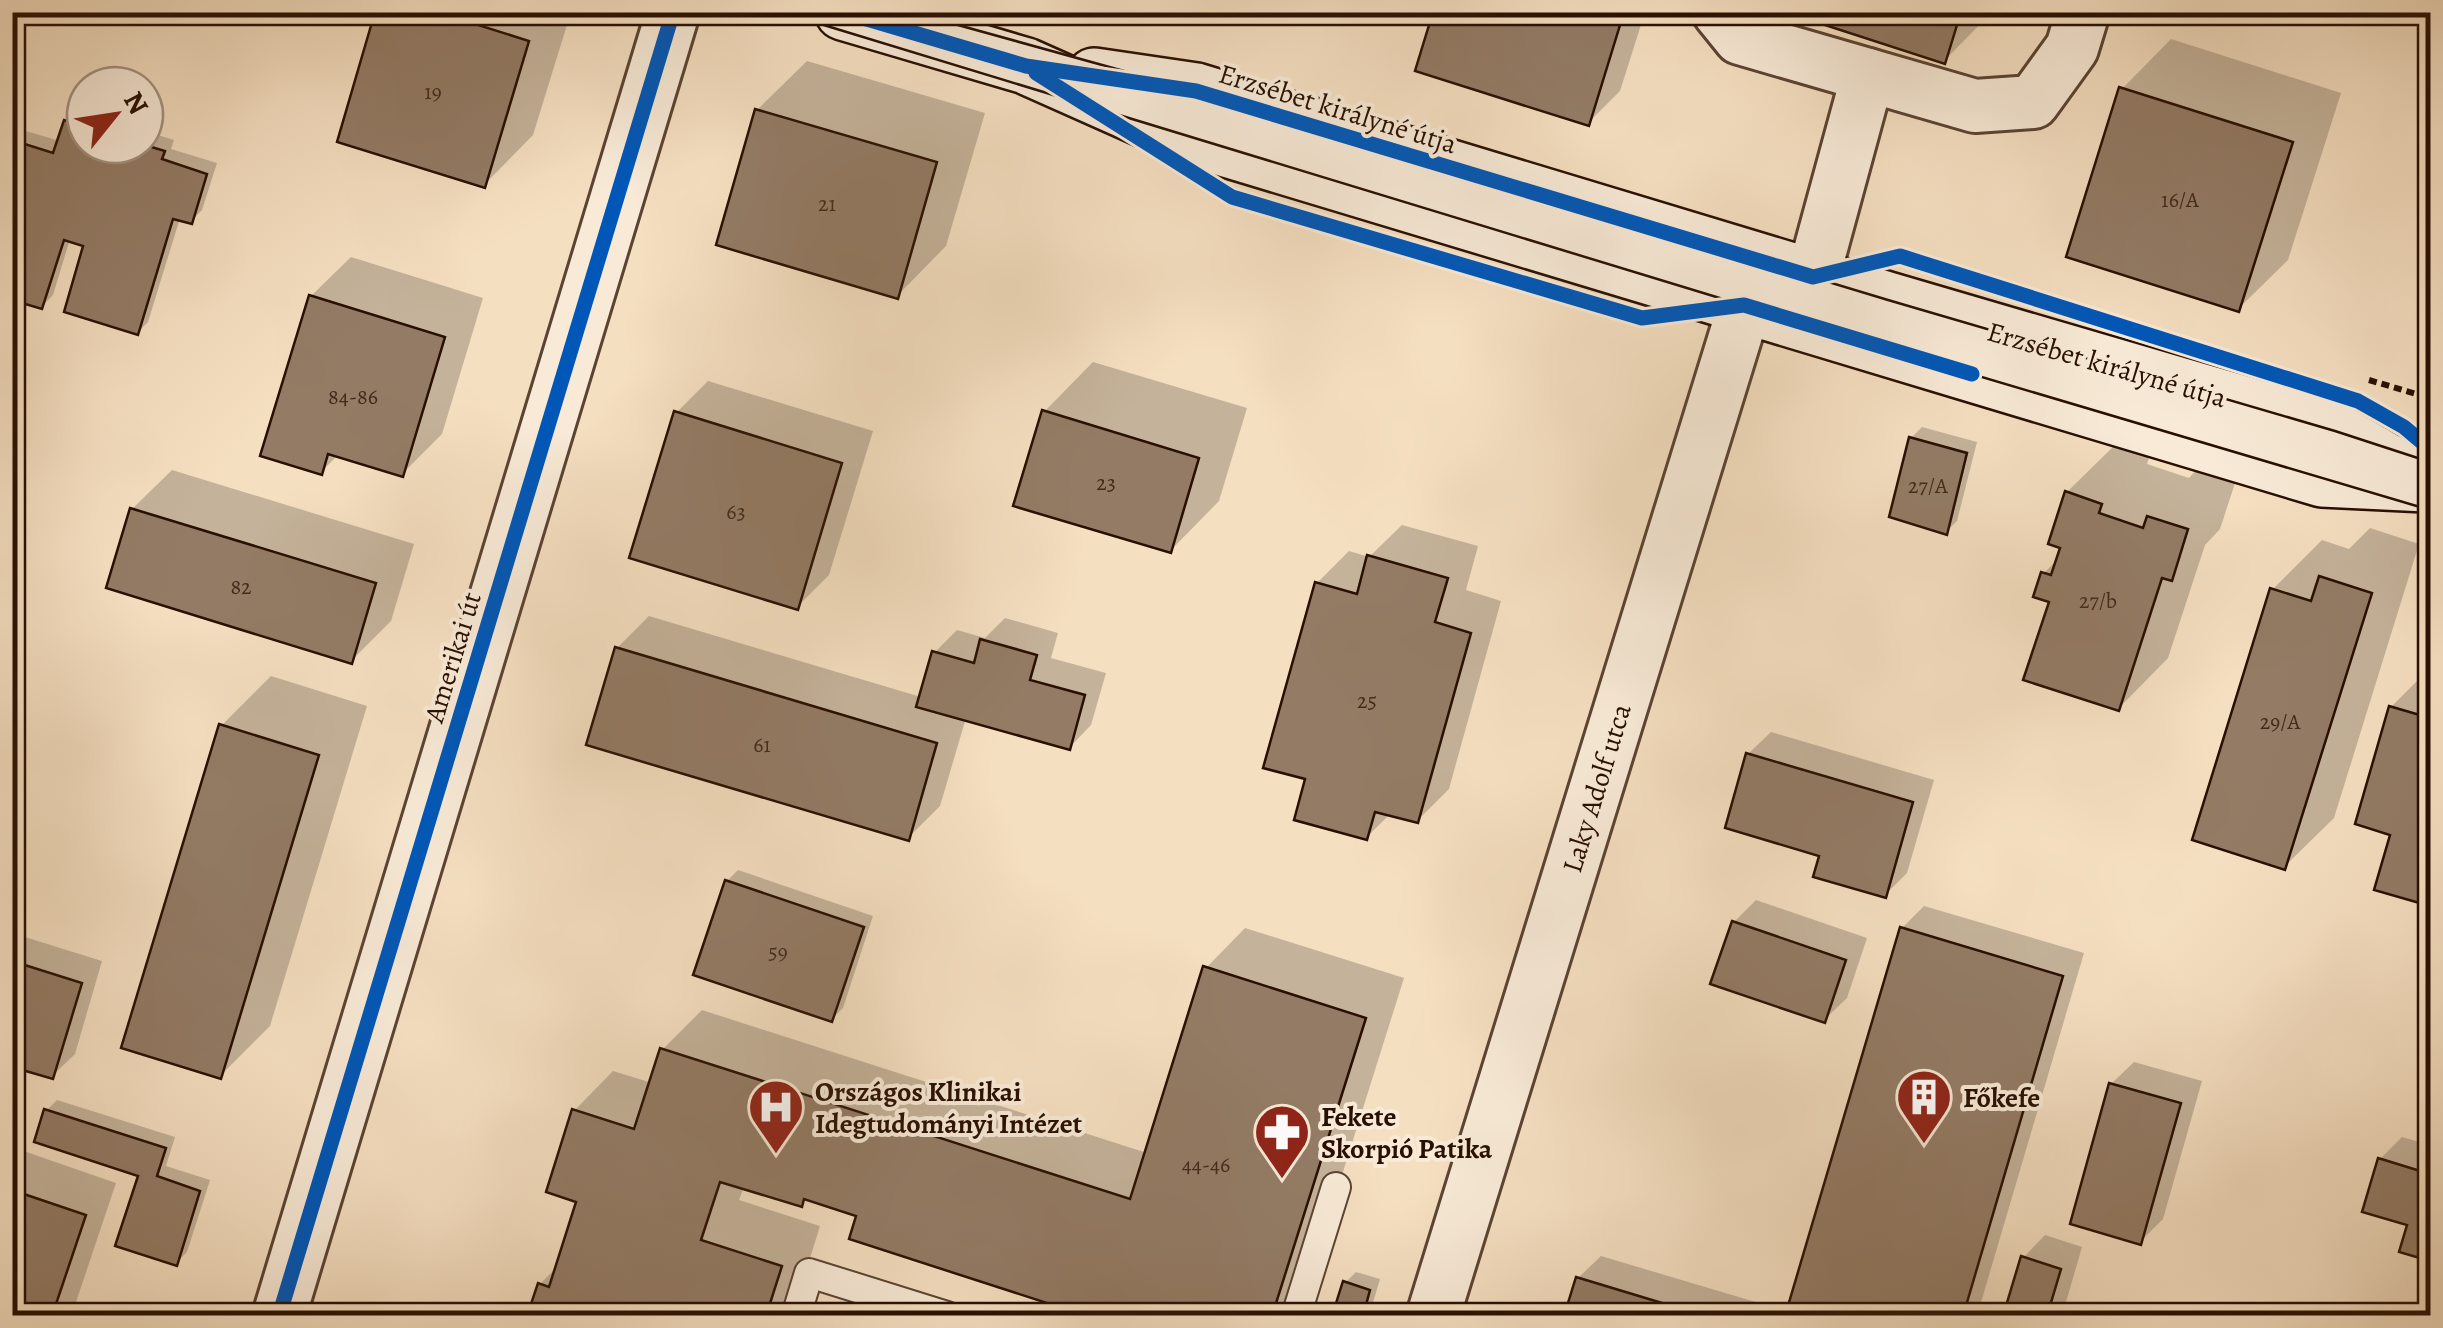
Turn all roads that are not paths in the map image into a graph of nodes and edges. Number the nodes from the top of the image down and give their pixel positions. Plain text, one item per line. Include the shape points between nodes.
1 (673, 12) edge
2 (843, 12) edge
3 (1719, 12) edge
4 (2083, 12) edge
5 (1868, 75) junction
6 (1813, 276) junction
7 (1752, 283) junction
8 (2428, 485) edge
9 (1336, 1187) dead end
10 (279, 1316) edge
11 (796, 1316) edge
12 (947, 1316) edge
13 (1296, 1316) edge
14 (1433, 1316) edge

1 - 10 street, Amerikai út
2 - 7 street, Erzsébet királyné útja via 1026,66 1183,136
3 - 5 street via 1740,38
4 - 5 street via 2072,48 2034,102 1975,106
5 - 6 street
6 - 7 street, Erzsébet királyné útja
6 - 8 street, Erzsébet királyné útja via 2335,432
7 - 8 street, Erzsébet királyné útja via 2322,478
7 - 14 street, Laky Adolf utca
9 - 13 lane
11 - 12 lane via 809,1273

